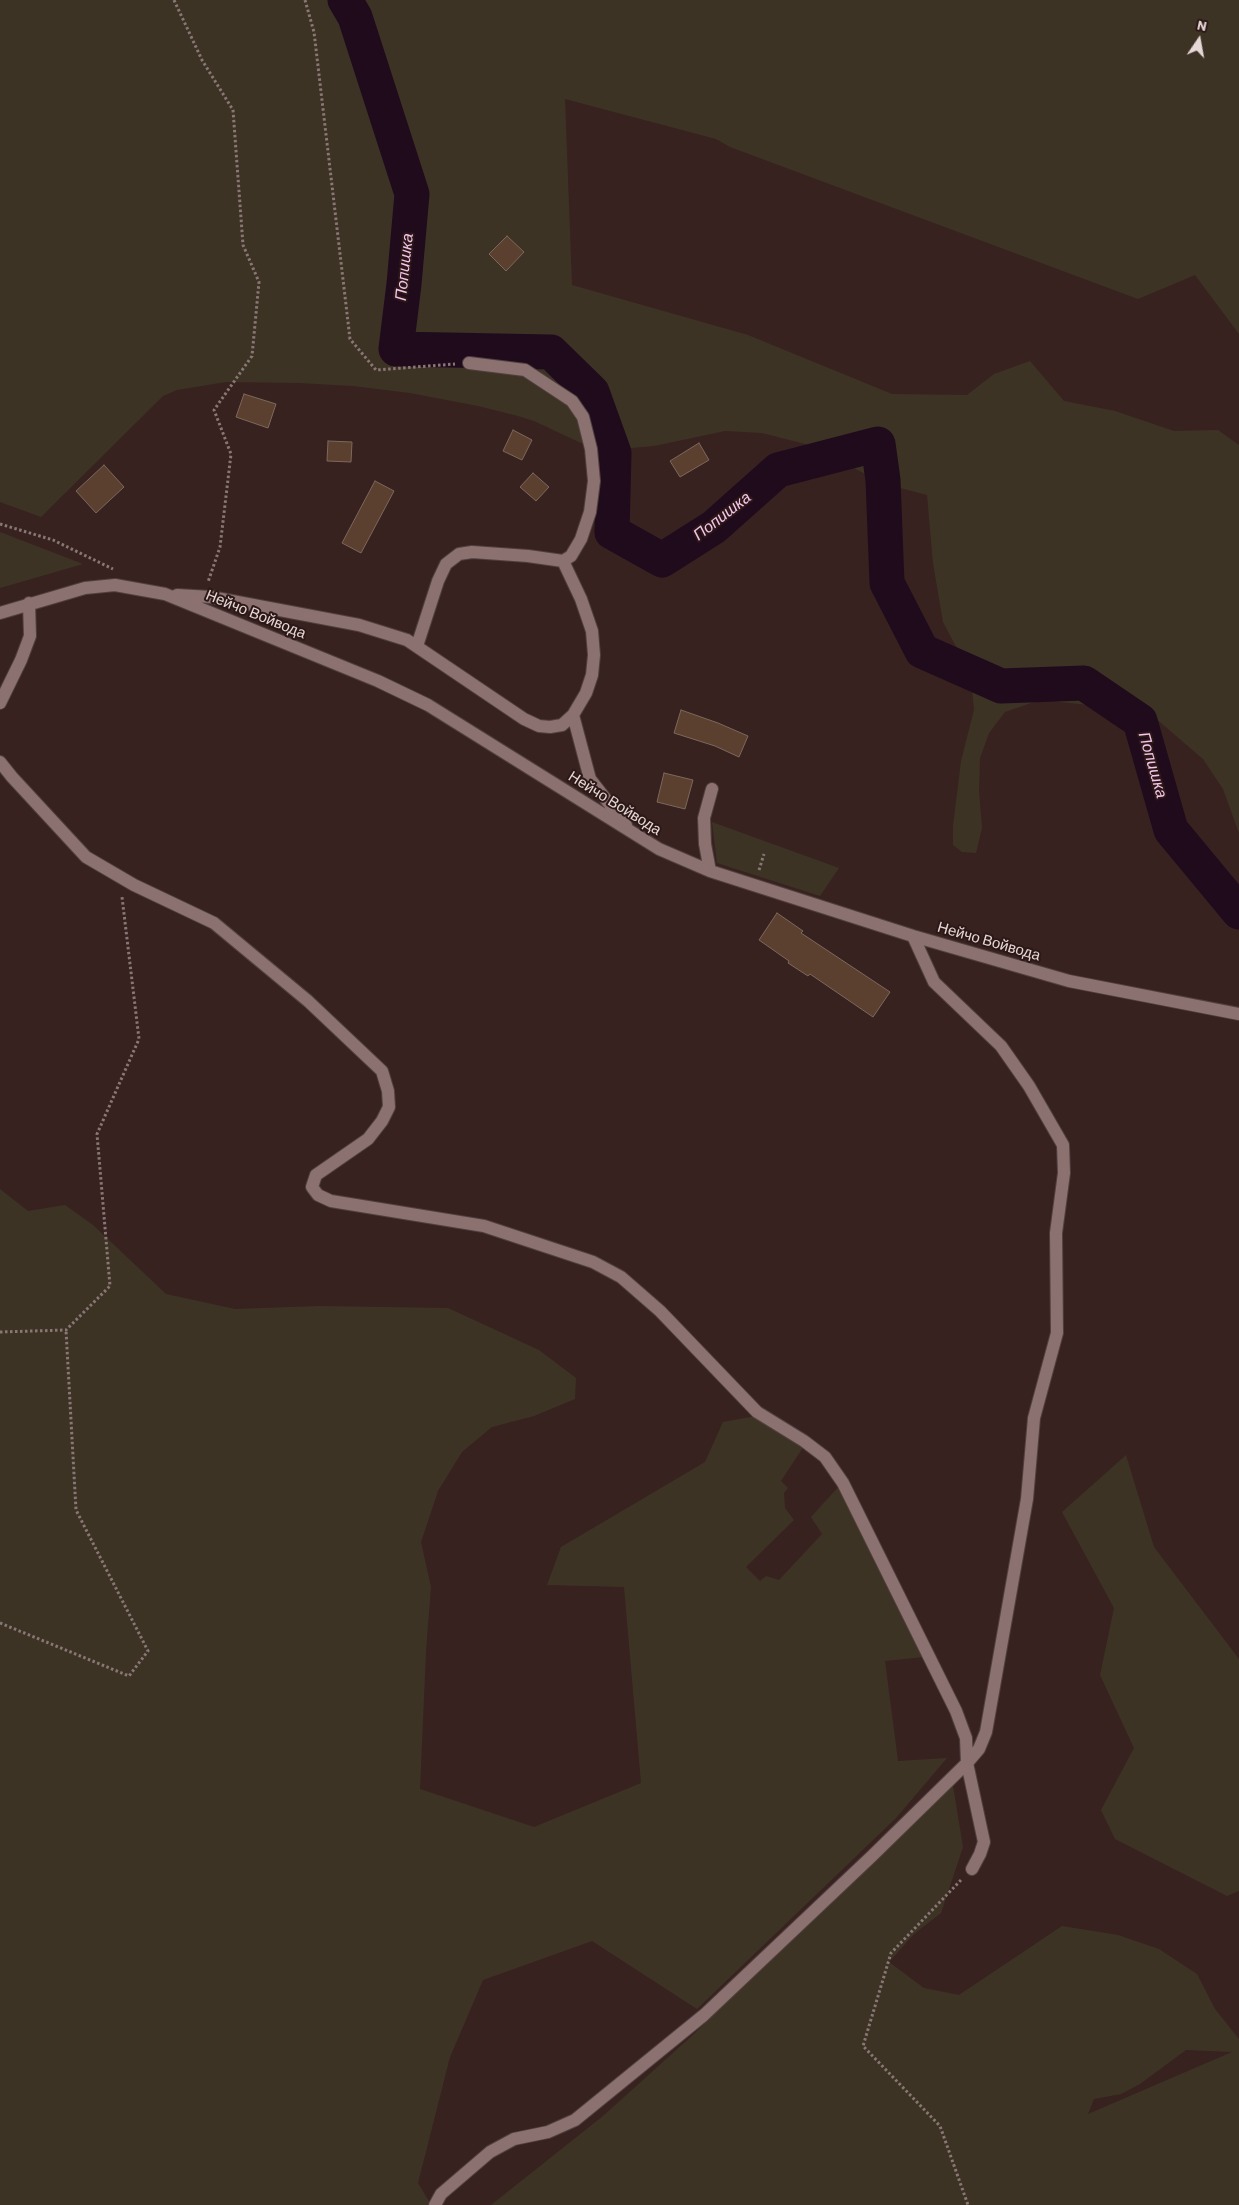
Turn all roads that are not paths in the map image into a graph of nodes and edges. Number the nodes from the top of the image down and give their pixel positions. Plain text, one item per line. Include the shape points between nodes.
1 (469, 363) road end
2 (562, 561) junction
3 (165, 594) junction
4 (29, 603) junction
5 (0, 613) edge
6 (417, 646) junction
7 (0, 703) edge
8 (573, 715) junction
9 (0, 762) edge
10 (712, 789) dead end
11 (630, 831) junction
12 (710, 871) junction
13 (913, 936) junction
14 (1239, 1014) edge
15 (967, 1763) junction
16 (972, 1869) road end
17 (435, 2205) edge

1 - 2 street via 525,370 572,401 583,417 594,481 590,512 581,539 571,556
2 - 6 street via 472,552 459,554 446,564 438,581
2 - 8 street via 592,631 594,655 586,692
3 - 4 street, Нейчо Войвода via 115,586 85,588
3 - 6 street via 202,597 359,625
3 - 11 street, Нейчо Войвода via 378,681 428,705
4 - 5 street, Нейчо Войвода
4 - 7 street via 30,636 22,660
6 - 8 street via 539,726 562,725
8 - 11 street via 590,779
9 - 15 street via 86,857 214,923 308,1001 382,1071 389,1107 382,1121 368,1139 316,1175 312,1187 318,1195 331,1200 484,1226 594,1262 621,1277 660,1312 757,1412 825,1457 843,1483 956,1711 966,1738
10 - 12 street via 704,818
11 - 12 street, Нейчо Войвода via 659,849
12 - 13 street, Нейчо Войвода
13 - 14 street, Нейчо Войвода via 1069,981
13 - 15 street via 934,982 1001,1046 1030,1086 1063,1145 1064,1173 1056,1233 1057,1333 1034,1418 1027,1500 986,1732 979,1750
15 - 16 street via 984,1842
15 - 17 street via 704,2015 575,2120 548,2132 514,2139 490,2152 441,2194

